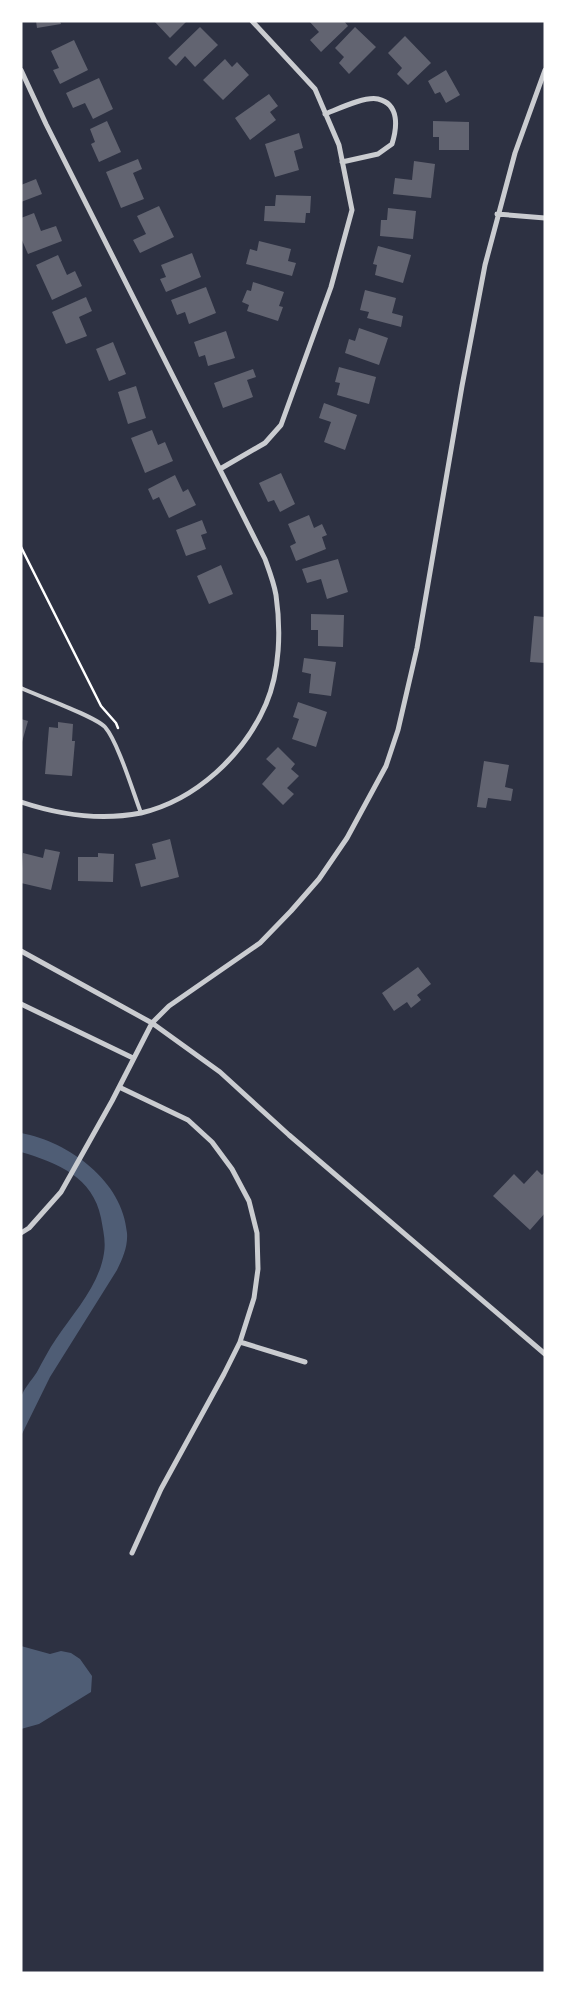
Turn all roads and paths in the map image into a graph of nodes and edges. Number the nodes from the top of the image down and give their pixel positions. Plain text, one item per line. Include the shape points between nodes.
1 (252, 21) edge
2 (21, 70) edge
3 (545, 70) edge
4 (326, 114) junction
5 (342, 162) junction
6 (497, 214) junction
7 (545, 218) edge
8 (220, 469) junction
9 (21, 547) edge
10 (21, 688) edge
11 (119, 731) dead end
12 (21, 802) edge
13 (141, 812) junction
14 (21, 951) edge
15 (21, 1004) edge
16 (152, 1023) junction
17 (133, 1058) junction
18 (119, 1087) junction
19 (21, 1233) edge
20 (240, 1342) junction
21 (545, 1354) edge
22 (305, 1362) dead end
23 (132, 1553) dead end

1 - 4 street via 315,89
2 - 8 street
3 - 6 street
4 - 5 street via 339,145
4 - 5 street via 363,100 378,99 389,106 396,118 392,144 378,154
5 - 8 street via 352,210 330,287 281,426 265,443
6 - 7 street
6 - 16 street via 462,386 417,648 386,766 347,838 319,879 291,911 260,943 169,1006
8 - 13 street via 265,559 276,594 279,631 276,667 267,703 250,734 230,759 202,784 177,799
9 - 11 path via 101,706
10 - 13 lane via 104,726
12 - 13 street via 49,811 91,817
14 - 16 street
15 - 17 street
16 - 17 street
16 - 21 street via 220,1072
17 - 18 street
18 - 19 street via 61,1192
18 - 20 street via 188,1120 212,1142 232,1169 249,1201 257,1233 258,1269 254,1298
20 - 22 street
20 - 23 street via 161,1489

